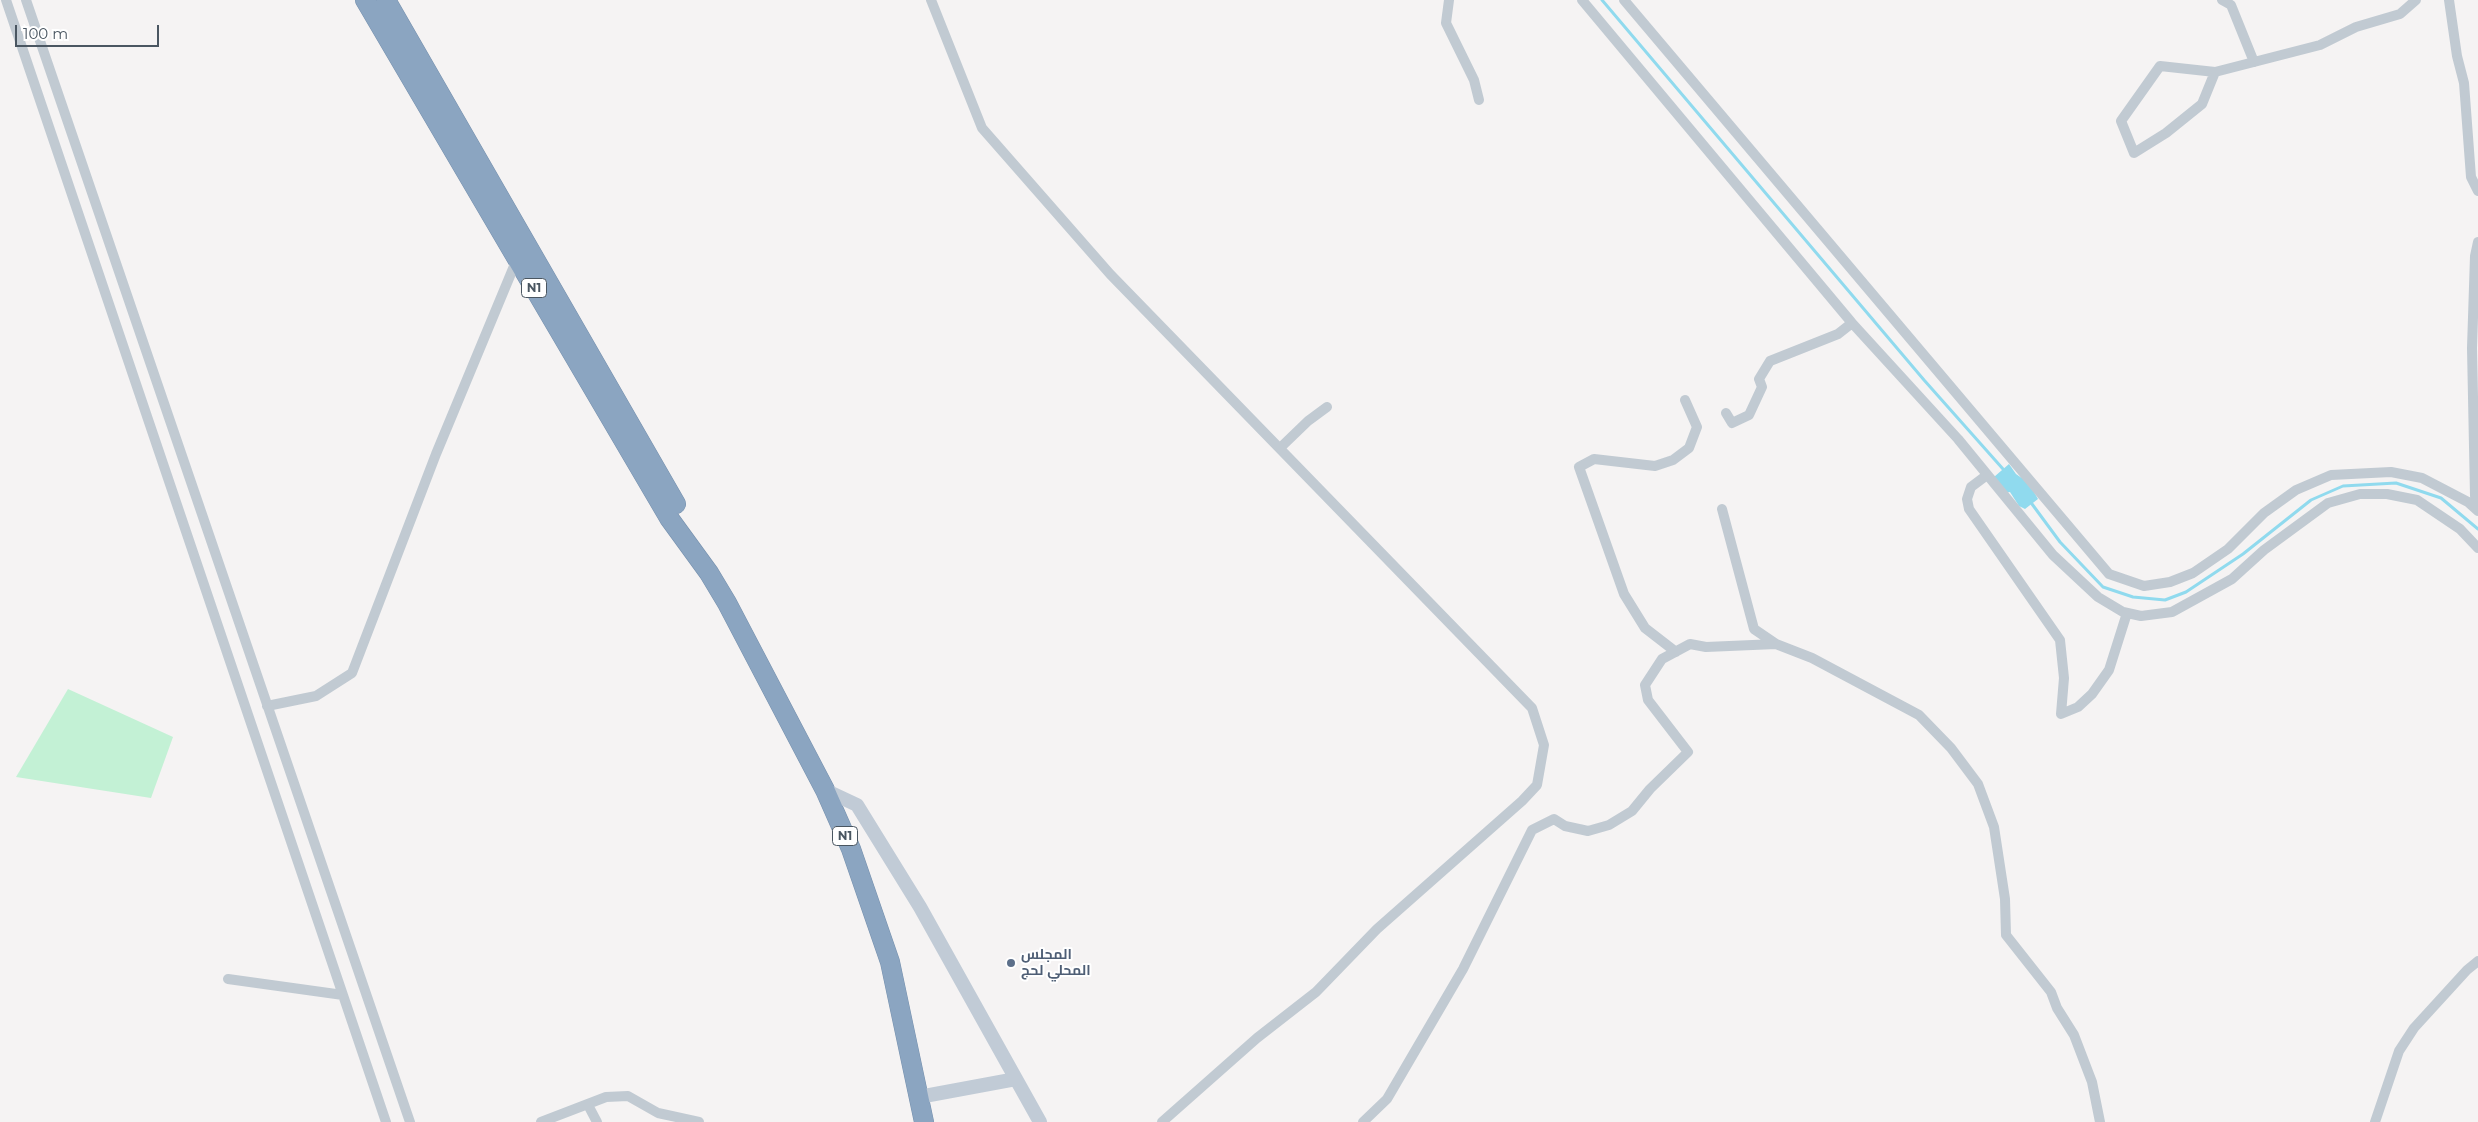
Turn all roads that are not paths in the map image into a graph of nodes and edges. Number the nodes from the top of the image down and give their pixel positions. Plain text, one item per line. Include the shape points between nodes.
1 (6, 0) edge
2 (26, 0) edge
3 (365, 0) edge
4 (386, 0) edge
5 (930, 0) edge
6 (1449, 0) edge
7 (1582, 0) edge
8 (1624, 0) edge
9 (2222, 0) edge
10 (2416, 0) edge
11 (2449, 0) edge
12 (2254, 62) junction
13 (2215, 72) junction
14 (1479, 100) dead end
15 (2478, 191) edge
16 (2478, 242) edge
17 (517, 259) junction
18 (1852, 324) junction
19 (1685, 400) dead end
20 (1327, 407) dead end
21 (1726, 413) dead end
22 (1280, 448) junction
23 (1987, 475) junction
24 (1722, 509) dead end
25 (2478, 509) edge
26 (2478, 548) edge
27 (708, 572) junction
28 (2127, 613) junction
29 (1776, 644) junction
30 (1676, 652) junction
31 (266, 706) junction
32 (825, 790) junction
33 (2478, 961) edge
34 (228, 979) dead end
35 (344, 995) junction
36 (1016, 1080) junction
37 (919, 1097) junction
38 (588, 1105) junction
39 (685, 1121) edge
40 (386, 1122) edge
41 (410, 1122) edge
42 (541, 1122) edge
43 (597, 1122) edge
44 (699, 1122) edge
45 (924, 1122) edge
46 (1040, 1122) edge
47 (1162, 1122) edge
48 (1363, 1122) edge
49 (2100, 1122) edge
50 (2375, 1122) edge

1 - 35 street
2 - 31 street
3 - 17 highway, N1
4 - 27 highway, N1 via 680,511
5 - 22 street via 982,128 1110,274
6 - 14 street via 1446,22 1474,80
7 - 18 street
8 - 25 street via 2109,574 2144,586 2170,582 2193,572 2228,549 2264,513 2296,490 2331,475 2392,472 2422,478
9 - 12 street via 2231,5
10 - 12 street via 2400,14 2356,27 2320,45
11 - 15 street via 2464,83 2471,176
12 - 13 street
13 - 13 street via 2160,66 2121,121 2134,153 2202,104
16 - 25 street via 2474,256 2472,348
17 - 27 highway, N1 via 669,518
17 - 31 street via 436,454 352,673 316,696
18 - 21 street via 1838,334 1770,361 1759,380 1762,387 1749,415 1732,423
18 - 23 street
19 - 30 street via 1697,427 1689,448 1673,460 1655,466 1594,459 1579,467 1624,594 1645,628
20 - 22 street
22 - 47 street via 1532,708 1544,745 1537,785 1377,929 1316,992 1257,1038
23 - 28 street via 2053,555 2098,597
23 - 28 street via 1970,487 1969,509 2060,640 2064,678 2061,714 2078,707 2109,670
24 - 29 street via 1754,629
26 - 28 street via 2460,529 2417,500 2387,494 2360,494 2328,503 2264,550 2232,579 2188,604 2172,612 2141,616
27 - 32 highway, N1 via 780,700
29 - 30 street via 1706,647 1690,644
29 - 49 street via 1812,658 1919,715 1951,748 1978,784 1994,826 2005,900 2006,935 2051,992 2074,1035 2092,1082
30 - 48 street via 1662,659 1644,685 1648,700 1688,752 1632,811 1609,825 1588,831 1565,826 1554,819 1532,830 1459,976 1387,1099
31 - 41 street
32 - 36 main road via 857,805 920,907
32 - 37 highway, N1 via 851,849 890,962
33 - 50 street via 2414,1028 2399,1051
34 - 35 street
35 - 40 street
36 - 37 main road
36 - 46 main road
37 - 45 highway, N1
38 - 39 street via 606,1097 628,1096 658,1113
38 - 42 street
38 - 43 street
39 - 44 street

